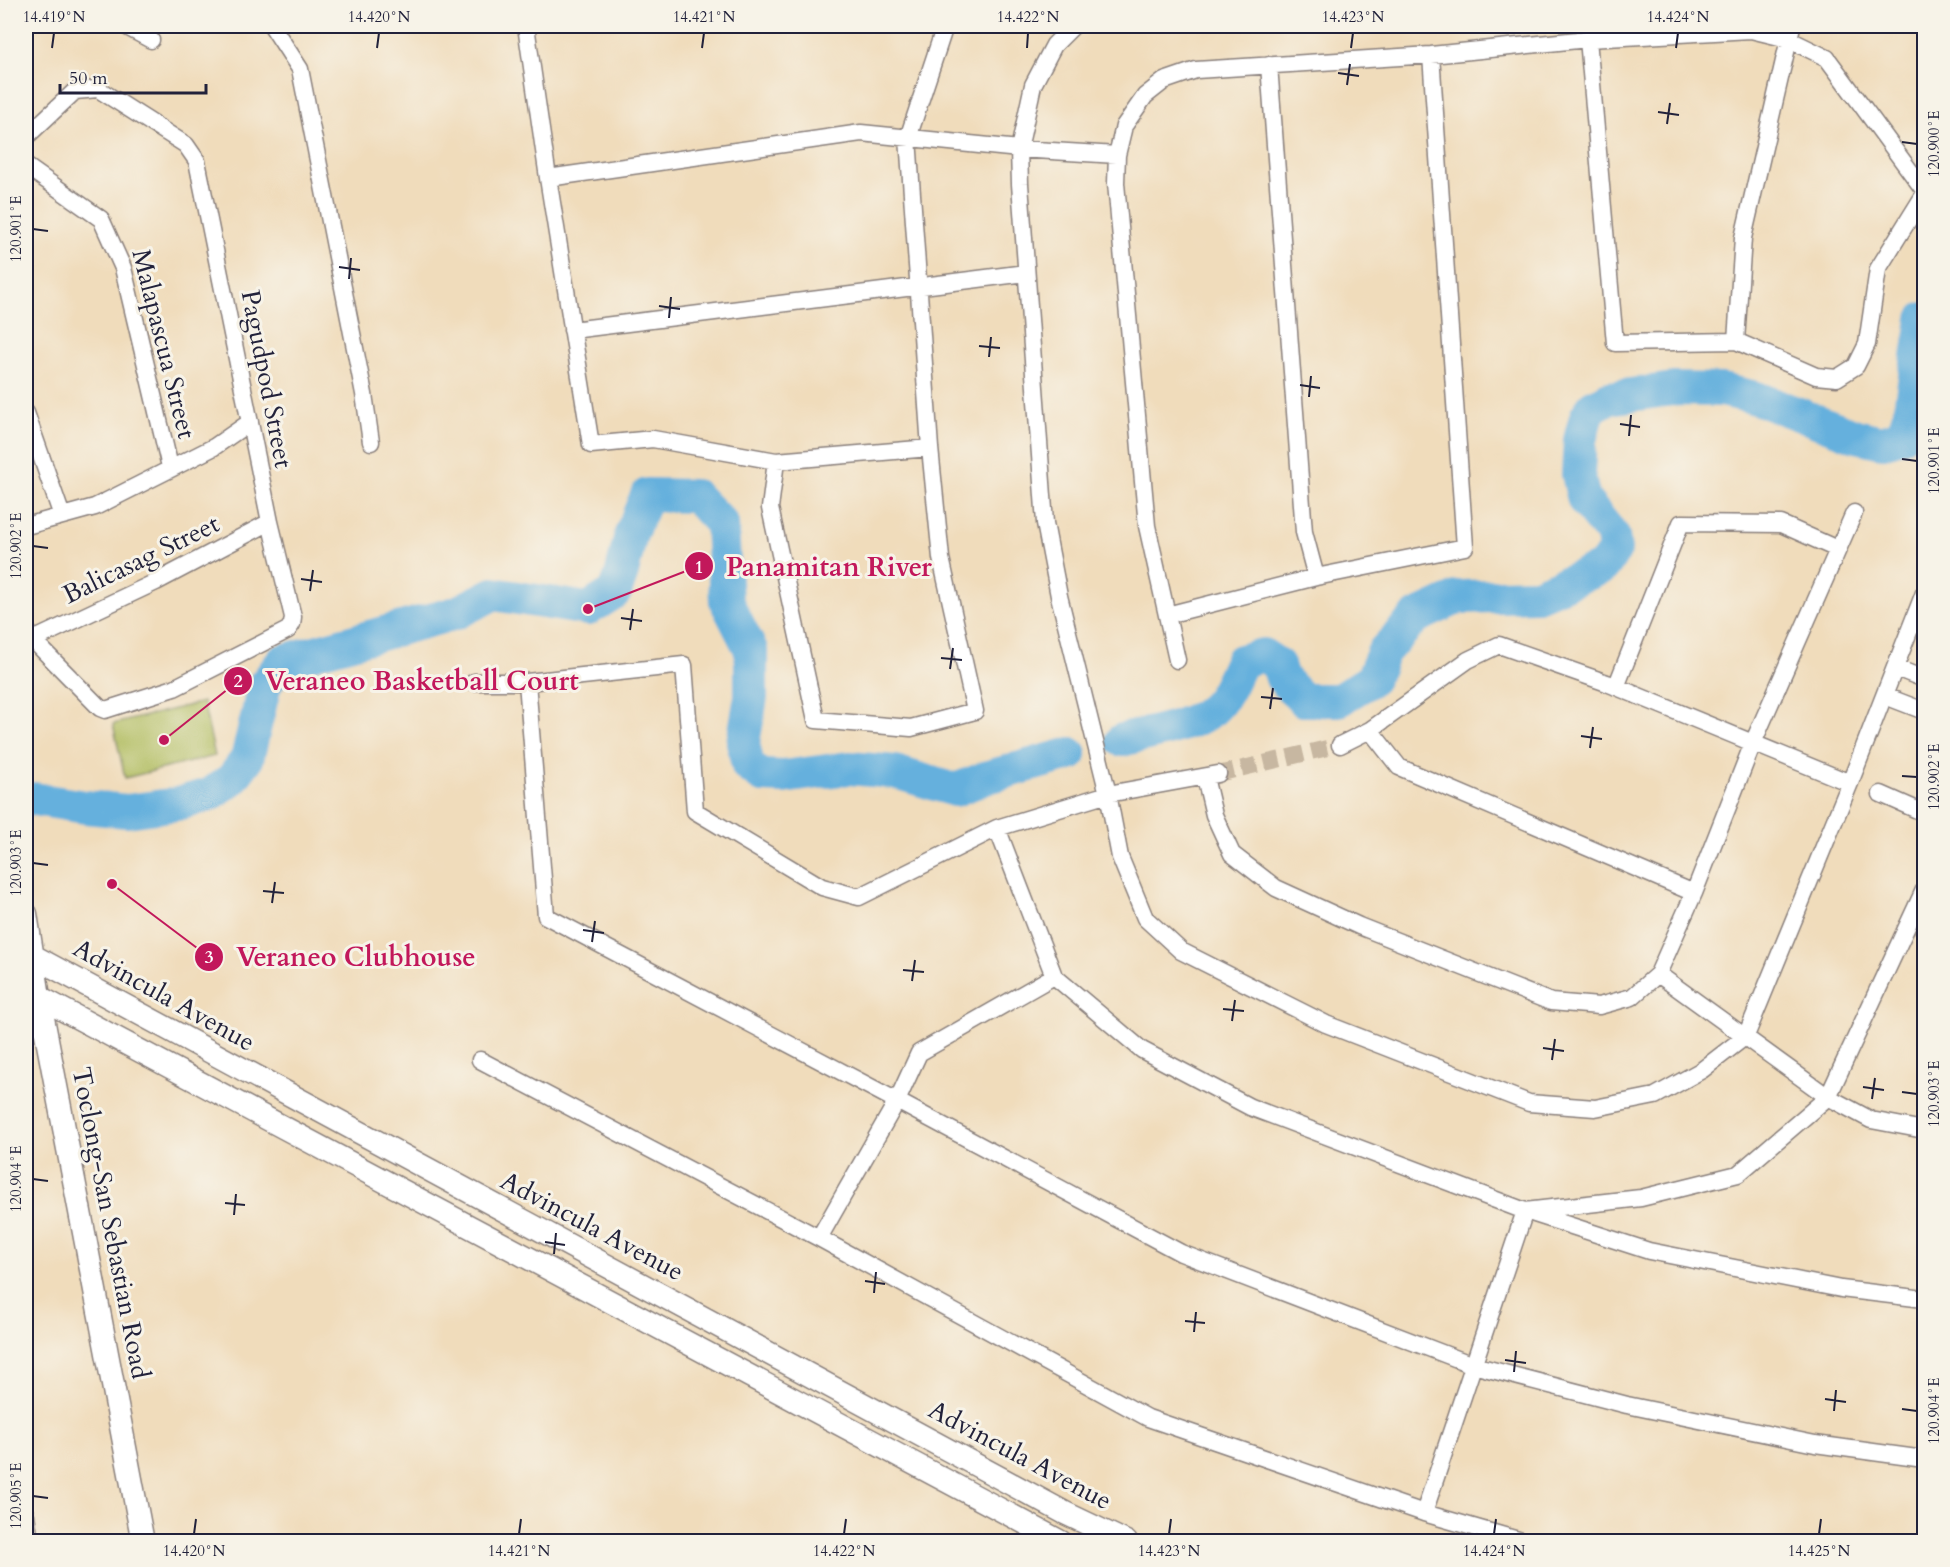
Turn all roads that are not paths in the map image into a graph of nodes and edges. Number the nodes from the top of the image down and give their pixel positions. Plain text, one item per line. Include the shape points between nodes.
1 (125, 26) edge
2 (273, 26) edge
3 (526, 26) edge
4 (945, 26) edge
5 (1072, 26) edge
6 (1790, 32) edge
7 (1588, 39) junction
8 (151, 40) dead end
9 (1431, 55) junction
10 (1269, 65) junction
11 (26, 137) edge
12 (908, 138) junction
13 (1019, 148) junction
14 (1117, 155) junction
15 (26, 166) edge
16 (548, 178) junction
17 (1924, 193) edge
18 (1026, 273) junction
19 (918, 285) junction
20 (572, 330) junction
21 (1736, 341) junction
22 (26, 413) edge
23 (250, 422) junction
24 (371, 442) dead end
25 (930, 448) junction
26 (776, 461) junction
27 (170, 467) junction
28 (1854, 513) dead end
29 (62, 516) junction
30 (270, 522) junction
31 (26, 526) edge
32 (1837, 549) junction
33 (1316, 577) junction
34 (1924, 593) edge
35 (1167, 615) junction
36 (29, 634) edge
37 (1177, 660) dead end
38 (1896, 668) junction
39 (1924, 679) edge
40 (474, 682) dead end
41 (527, 682) junction
42 (1616, 687) junction
43 (1885, 696) junction
44 (1924, 711) edge
45 (1370, 730) junction
46 (1754, 743) junction
47 (1340, 745) tunnel mouth
48 (1850, 783) junction
49 (1108, 794) junction
50 (1881, 794) dead end
51 (1924, 813) edge
52 (997, 828) junction
53 (1924, 890) edge
54 (1694, 892) junction
55 (26, 914) edge
56 (33, 956) junction
57 (1658, 974) junction
58 (1054, 976) junction
59 (39, 997) junction
60 (1746, 1036) junction
61 (480, 1060) dead end
62 (1828, 1097) junction
63 (897, 1101) junction
64 (1924, 1130) edge
65 (500, 1209) junction
66 (1525, 1211) junction
67 (487, 1234) junction
68 (819, 1238) junction
69 (1924, 1299) edge
70 (1473, 1365) junction
71 (1924, 1459) edge
72 (1424, 1513) junction
73 (26, 1515) edge
74 (30, 1542) edge
75 (143, 1542) edge
76 (1061, 1542) edge
77 (1126, 1542) edge
78 (1525, 1542) edge

1 - 8 street
2 - 24 street via 300,69
3 - 16 street
4 - 12 street
5 - 13 street via 1054,45 1033,85
6 - 7 street via 1751,30
6 - 17 street via 1827,58
6 - 21 street via 1743,238
7 - 9 street
7 - 21 street via 1615,343
9 - 10 street
9 - 33 street via 1465,547
10 - 14 street via 1196,70 1164,81 1145,96 1124,126
10 - 33 street via 1304,532
11 - 23 street, Pagudpod Street via 75,91 98,89 186,145 197,161 204,189
12 - 13 street
12 - 16 street via 861,133
12 - 19 street
13 - 14 street
13 - 18 street
14 - 35 street via 1116,183 1147,526
15 - 27 street, Malapascua Street via 101,219 123,268
16 - 20 street
17 - 21 street via 1878,269 1867,344 1856,366 1837,378 1816,376
18 - 19 street
18 - 49 street via 1045,523
19 - 20 street
19 - 25 street
20 - 26 street via 591,445 653,439
22 - 29 street
23 - 27 street via 214,447
23 - 30 street, Pagudpod Street
25 - 26 street
25 - 26 street via 941,558 975,711 911,728 816,720 770,508
27 - 29 street via 95,507
28 - 32 street
29 - 31 street
30 - 36 street, Balicasag Street via 156,582
30 - 36 street, Pagudpod Street via 292,624 288,630 174,688 105,710
32 - 42 street via 1781,524 1681,523
32 - 46 street
33 - 35 street
34 - 38 street
35 - 37 street
38 - 39 street
38 - 43 street
40 - 41 street
41 - 52 street via 684,665 695,811 822,887 859,897
41 - 63 street via 546,916
42 - 45 street via 1499,645 1468,660
42 - 46 street
43 - 44 street
43 - 48 street
45 - 47 street
45 - 54 street via 1399,767
46 - 48 street
46 - 54 street
48 - 60 street
49 - 52 street
49 - 57 street via 1212,776 1214,815 1232,854 1276,888 1359,926 1551,1002 1599,1006 1632,997
49 - 60 street via 1120,857 1145,918 1181,951 1326,1024 1529,1103 1595,1108 1654,1096 1702,1070
50 - 51 street
52 - 58 street
53 - 62 street
54 - 57 street
55 - 56 main road, Toclong-San Sebastian Road
56 - 59 main road, Toclong-San Sebastian Road
56 - 65 main road, Advincula Avenue
57 - 60 street
58 - 63 street via 919,1053
58 - 66 street via 1142,1050 1250,1107
59 - 67 main road
59 - 75 main road, Toclong-San Sebastian Road
60 - 62 street
61 - 68 street
62 - 64 street via 1871,1120
62 - 66 street via 1738,1174 1641,1198
63 - 68 street
63 - 70 street via 1181,1253
65 - 67 main road
65 - 77 main road, Advincula Avenue via 1065,1513
66 - 69 street via 1649,1251 1841,1289
66 - 70 street
67 - 76 main road
68 - 72 street via 1148,1418
70 - 71 street via 1627,1406 1815,1444
70 - 72 street
72 - 78 street
73 - 74 street

